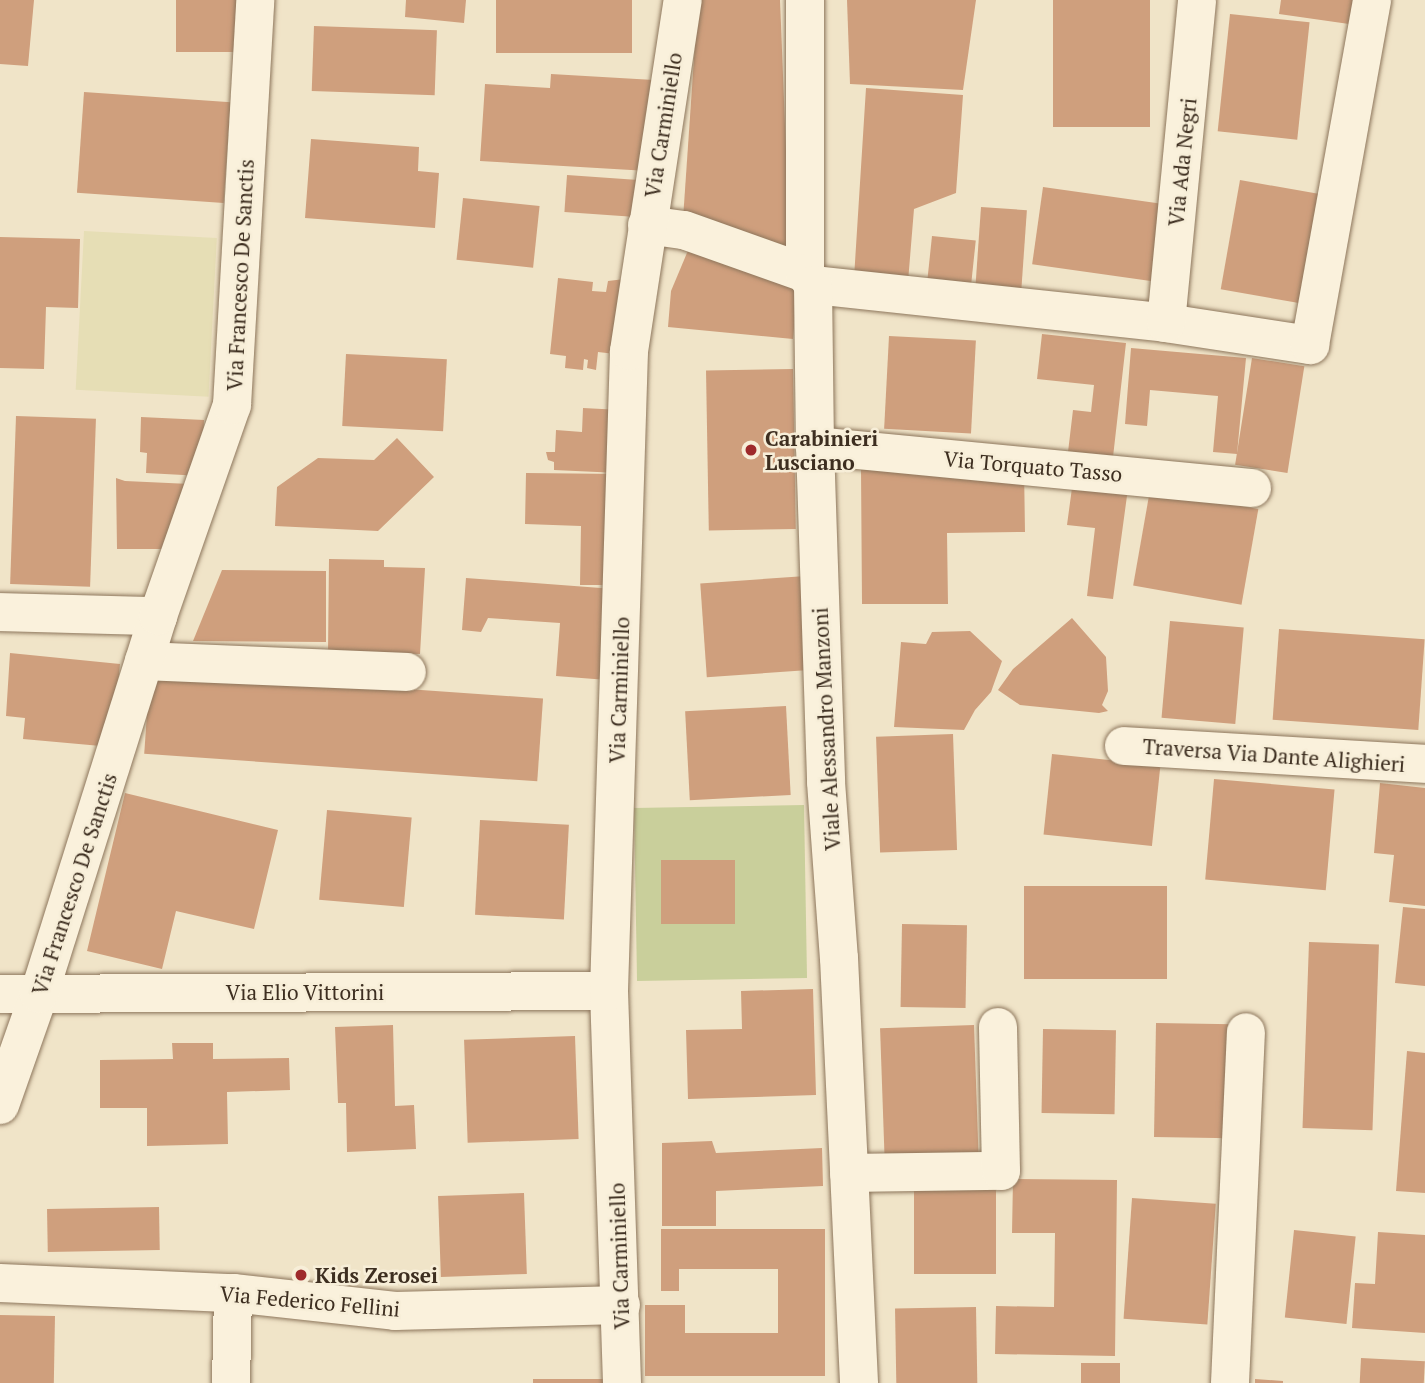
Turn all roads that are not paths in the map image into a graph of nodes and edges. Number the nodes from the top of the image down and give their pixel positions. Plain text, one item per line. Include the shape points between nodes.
1 (256, 0) edge
2 (683, 0) edge
3 (805, 0) edge
4 (1197, 0) edge
5 (1372, 0) edge
6 (647, 225) junction
7 (809, 279) junction
8 (1166, 323) junction
9 (815, 446) junction
10 (1251, 488) dead end
11 (0, 612) edge
12 (158, 616) junction
13 (144, 662) junction
14 (407, 672) dead end
15 (1124, 746) dead end
16 (1425, 764) edge
17 (609, 991) junction
18 (0, 994) edge
19 (39, 994) junction
20 (998, 1027) dead end
21 (1246, 1032) dead end
22 (0, 1105) edge
23 (849, 1173) junction
24 (0, 1283) edge
25 (233, 1293) junction
26 (621, 1305) junction
27 (231, 1383) edge
28 (622, 1383) edge
29 (859, 1383) edge
30 (1230, 1383) edge

1 - 12 street, Via Francesco De Sanctis via 232,405
2 - 6 street, Via Carminiello
3 - 7 street, Viale Alessandro Manzoni
4 - 8 street, Via Ada Negri
5 - 8 street via 1310,345
6 - 7 street via 716,240
6 - 17 street, Via Carminiello via 629,351
7 - 8 street
7 - 9 street, Viale Alessandro Manzoni
9 - 10 street, Via Torquato Tasso
9 - 23 street, Viale Alessandro Manzoni via 826,782
11 - 12 street
12 - 13 street, Via Francesco De Sanctis
13 - 14 street
13 - 19 street, Via Francesco De Sanctis
15 - 16 street, Traversa Via Dante Alighieri
17 - 19 street, Via Elio Vittorini
17 - 26 street, Via Carminiello
18 - 19 street, Via Elio Vittorini
19 - 22 street, Via Francesco De Sanctis
20 - 23 street via 1001,1171
21 - 30 street
23 - 29 street, Viale Alessandro Manzoni
24 - 25 street, Via Federico Fellini
25 - 26 street, Via Federico Fellini via 395,1311
25 - 27 street
26 - 28 street, Via Carminiello

